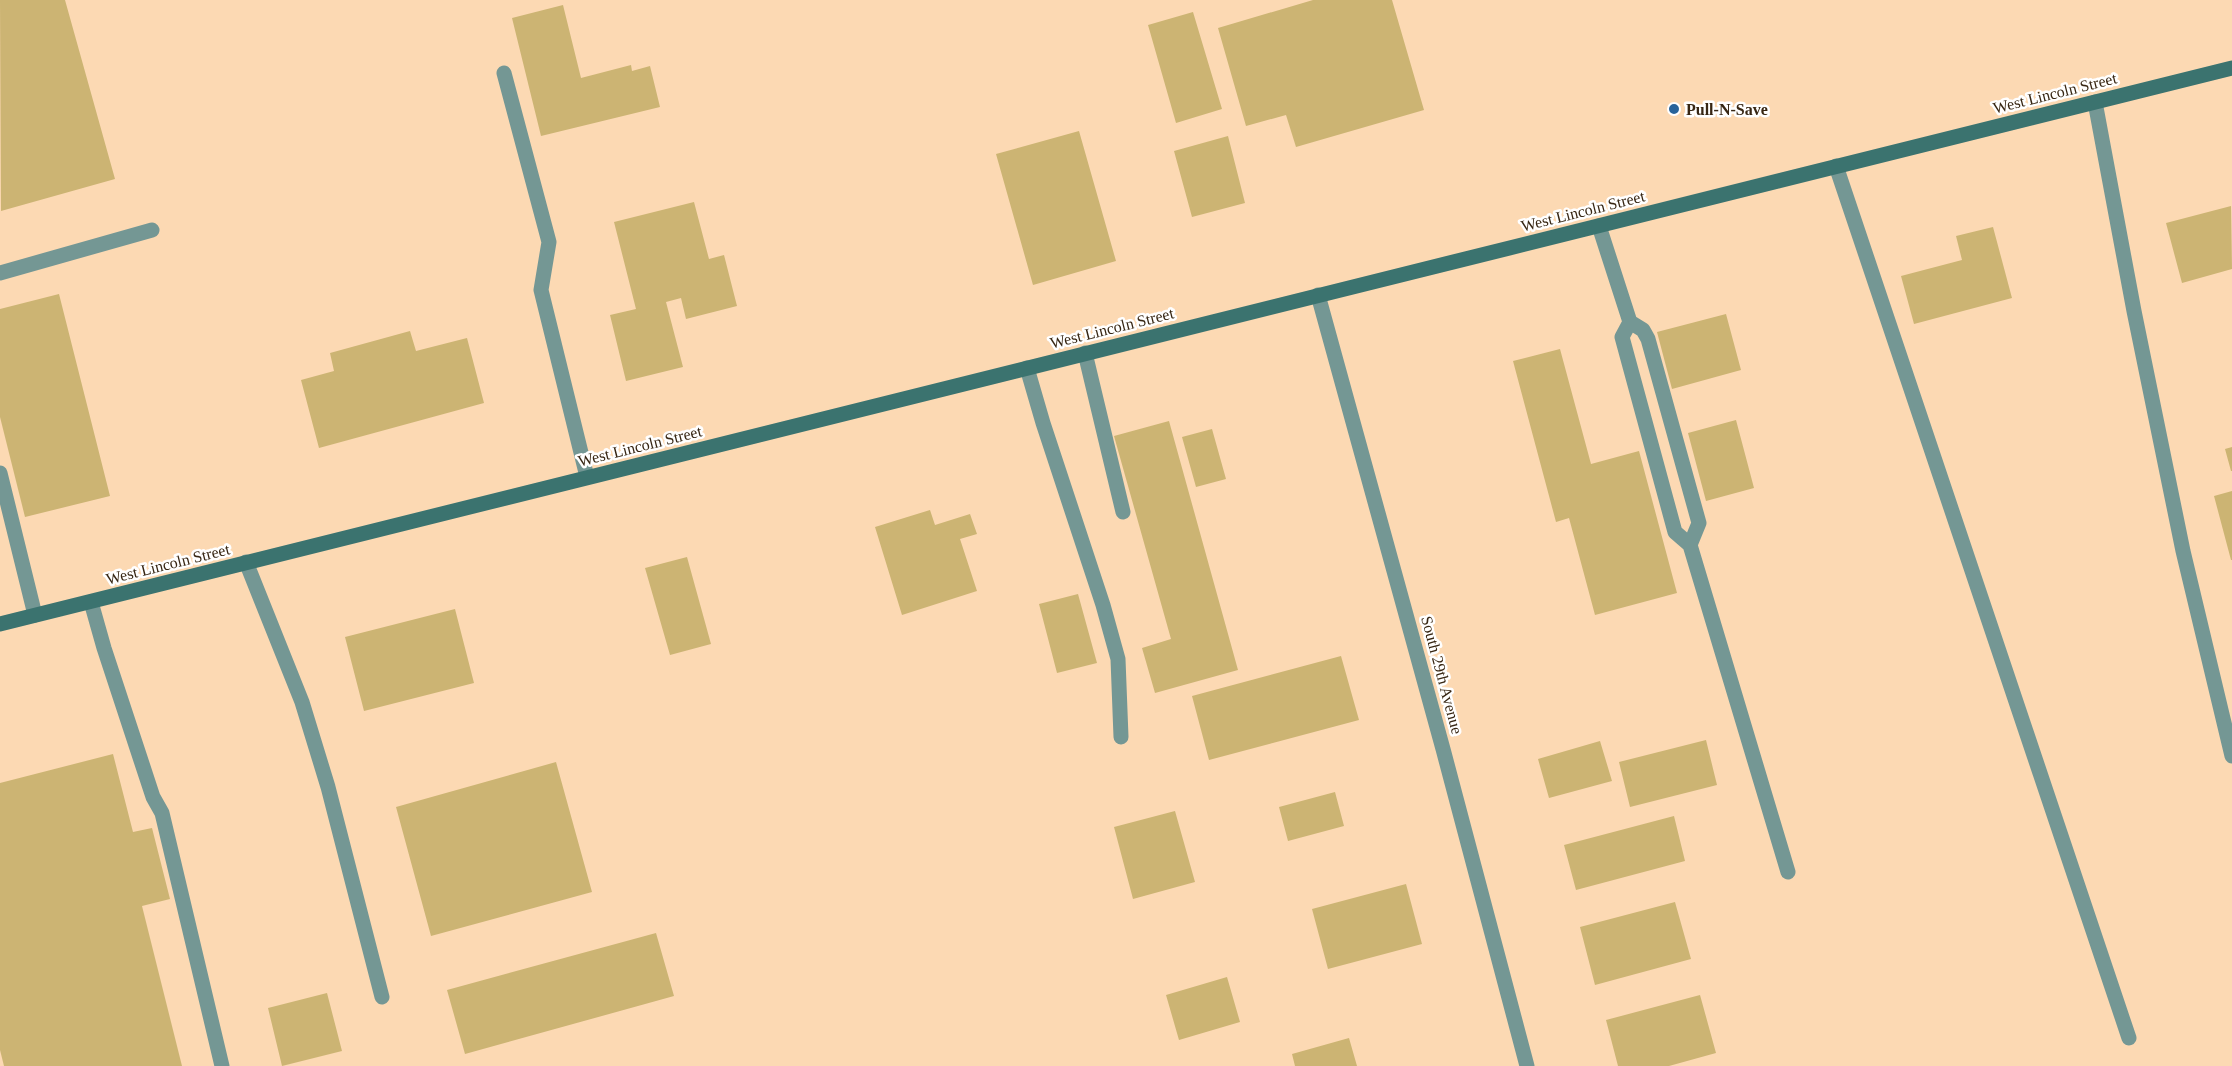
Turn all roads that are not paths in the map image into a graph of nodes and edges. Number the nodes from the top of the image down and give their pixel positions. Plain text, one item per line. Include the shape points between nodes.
1 (2232, 68) edge
2 (504, 73) dead end
3 (2095, 102) junction
4 (1836, 166) junction
5 (1599, 226) junction
6 (152, 230) dead end
7 (0, 273) edge
8 (1318, 295) junction
9 (1630, 322) junction
10 (1086, 353) junction
11 (1027, 368) junction
12 (0, 473) edge
13 (587, 477) junction
14 (1123, 512) dead end
15 (1690, 545) junction
16 (246, 562) junction
17 (91, 602) junction
18 (35, 615) junction
19 (0, 624) edge
20 (1121, 738) dead end
21 (2232, 756) edge
22 (1788, 872) dead end
23 (382, 997) dead end
24 (2129, 1038) dead end
25 (222, 1066) edge
26 (1527, 1066) edge

1 - 3 street, West Lincoln Street
2 - 13 street via 549,242 541,290
3 - 4 street, West Lincoln Street
3 - 21 street via 2183,551
4 - 5 street, West Lincoln Street
4 - 24 street
5 - 8 street, West Lincoln Street
5 - 9 street
6 - 7 street
8 - 10 street, West Lincoln Street
8 - 26 street, South 29th Avenue
9 - 15 street via 1622,337 1675,532
9 - 15 street via 1643,330 1648,339 1696,511 1699,523
10 - 11 street, West Lincoln Street
10 - 14 street
11 - 13 street, West Lincoln Street
11 - 20 street via 1118,659
12 - 18 street
13 - 16 street, West Lincoln Street
15 - 22 street
16 - 17 street, West Lincoln Street
16 - 23 street via 302,702
17 - 18 street, West Lincoln Street
17 - 25 street via 153,797 162,813
18 - 19 street, West Lincoln Street

